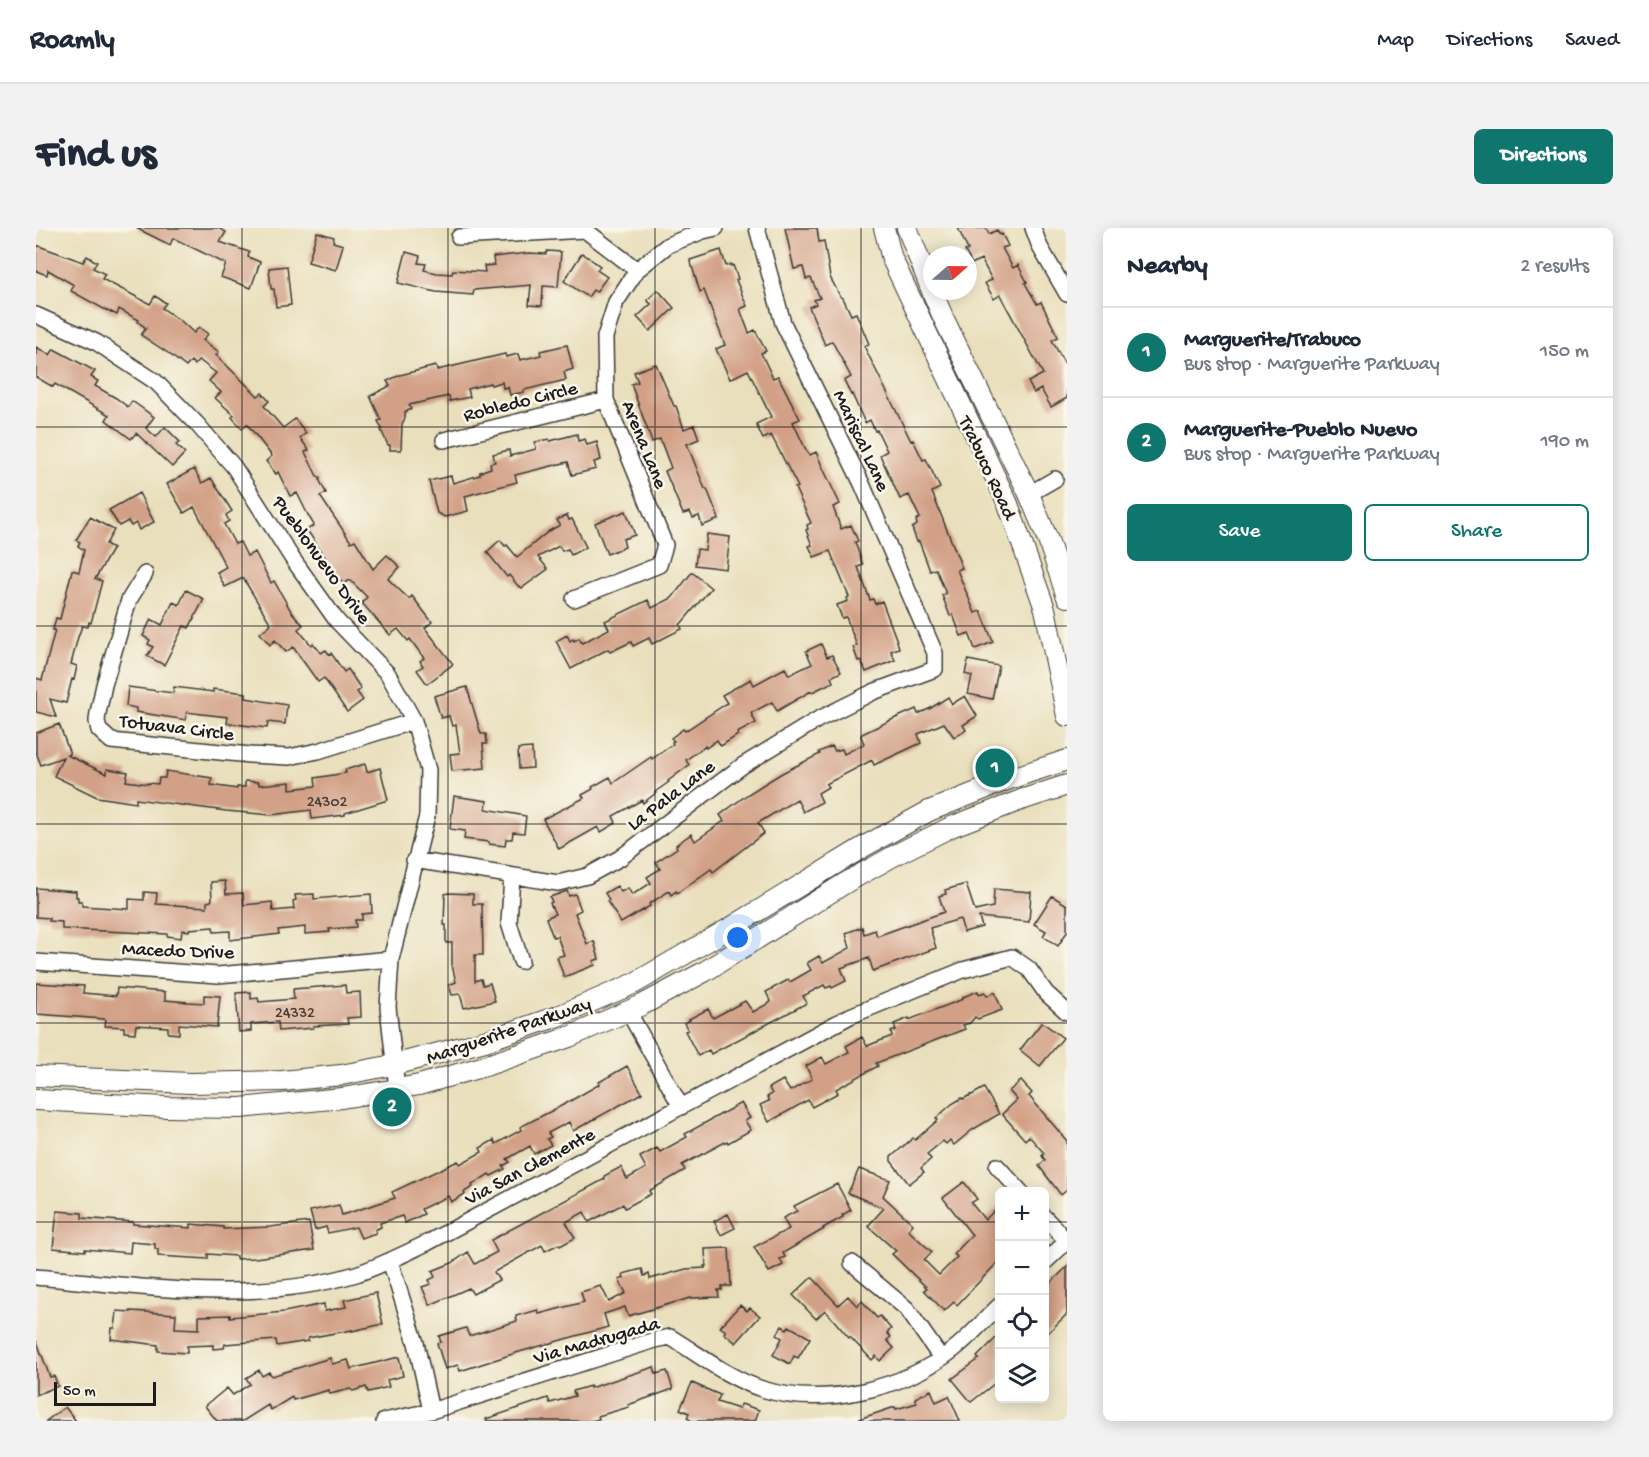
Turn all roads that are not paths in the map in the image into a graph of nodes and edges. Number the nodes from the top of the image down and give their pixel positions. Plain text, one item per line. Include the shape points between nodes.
1 (716, 228) edge
2 (757, 228) edge
3 (884, 228) edge
4 (908, 228) edge
5 (1033, 228) edge
6 (459, 237) dead end
7 (923, 267) edge
8 (637, 270) junction
9 (1067, 294) edge
10 (936, 300) edge
11 (36, 315) edge
12 (606, 400) junction
13 (444, 440) dead end
14 (1056, 479) dead end
15 (1029, 494) junction
16 (1008, 504) junction
17 (145, 574) dead end
18 (1067, 597) edge
19 (574, 599) dead end
20 (935, 669) joint
21 (1067, 716) edge
22 (414, 721) junction
23 (1067, 760) edge
24 (1067, 785) edge
25 (414, 860) junction
26 (512, 876) junction
27 (391, 958) junction
28 (521, 961) dead end
29 (36, 962) edge
30 (617, 991) junction
31 (628, 1011) junction
32 (1067, 1012) edge
33 (393, 1065) junction
34 (36, 1076) edge
35 (397, 1089) junction
36 (36, 1100) edge
37 (681, 1107) junction
38 (998, 1166) dead end
39 (1017, 1187) edge
40 (1049, 1222) edge
41 (1067, 1241) edge
42 (1049, 1258) edge
43 (390, 1261) junction
44 (852, 1263) dead end
45 (36, 1276) edge
46 (995, 1310) edge
47 (940, 1358) junction
48 (431, 1411) junction
49 (384, 1421) edge

1 - 8 street, Arena Lane via 668,245
2 - 20 street, Mariscal Lane via 783,323 862,484 935,653
3 - 16 main road, Trabuco Road via 892,259
4 - 7 main road, Trabuco Road
5 - 9 street
6 - 8 street via 585,230
8 - 12 street, Arena Lane via 616,302 605,337
10 - 15 main road, Trabuco Road
11 - 22 street, Pueblonuevo Drive via 96,342 146,375 197,424 234,466 337,621 388,674
12 - 13 street, Robledo Circle
12 - 19 street, Arena Lane via 665,545 659,565
14 - 15 street
15 - 16 main road
15 - 18 main road, Trabuco Road
16 - 21 main road, Trabuco Road via 1045,609
17 - 22 street, Totuava Circle via 129,600 98,713 99,730 111,741 289,757
20 - 26 street, La Pala Lane via 873,692 817,720 742,766 620,858 587,876 558,883
22 - 25 street, Pueblonuevo Drive via 428,770 427,816
23 - 30 main road, Marguerite Parkway via 929,811
24 - 31 main road, Marguerite Parkway via 951,827 899,853 704,972
25 - 26 street, La Pala Lane
25 - 27 street, Pueblonuevo Drive
26 - 28 street via 509,923
27 - 29 street, Macedo Drive via 218,975
27 - 33 street, Pueblonuevo Drive via 388,1007
30 - 31 main road
30 - 33 main road, Marguerite Parkway via 485,1041
31 - 35 main road, Marguerite Parkway via 569,1037 485,1066
31 - 37 street
32 - 37 street, Via San Clemente via 1046,993 1029,969 1012,957 963,970 850,1016
33 - 34 main road, Marguerite Parkway via 282,1081 190,1083
33 - 35 street, Pueblonuevo Drive
35 - 36 main road, Marguerite Parkway via 240,1108
37 - 43 street, Via San Clemente
38 - 39 street
40 - 41 street
41 - 42 street
43 - 45 street, Via San Clemente via 357,1274 275,1289 198,1291
43 - 48 street via 416,1343
44 - 47 street via 907,1309
46 - 47 street, Via Madrugada
47 - 48 street, Via Madrugada via 881,1387 851,1394 788,1395 760,1389 728,1374 670,1337
48 - 49 street, Via Madrugada

